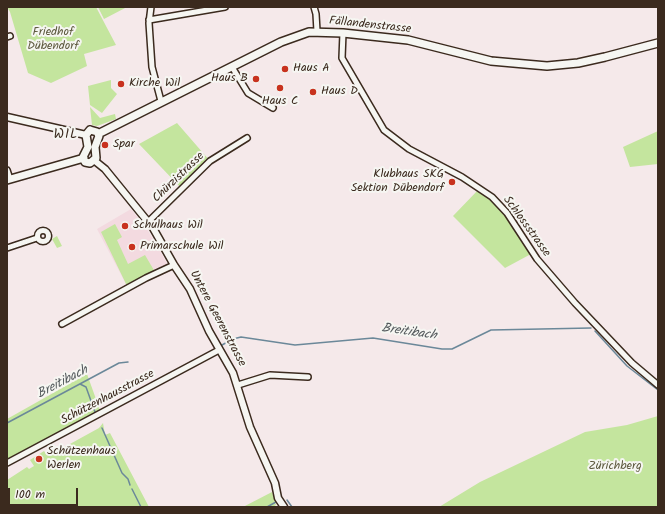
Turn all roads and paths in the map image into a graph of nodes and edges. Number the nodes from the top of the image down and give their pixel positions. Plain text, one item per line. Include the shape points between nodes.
1 (152, 7) edge
2 (225, 7) edge
3 (314, 7) edge
4 (149, 20) junction
5 (317, 31) junction
6 (343, 33) junction
7 (658, 43) edge
8 (232, 66) junction
9 (161, 101) junction
10 (273, 108) dead end
11 (7, 117) edge
12 (98, 134) junction
13 (86, 135) junction
14 (247, 138) dead end
15 (84, 158) junction
16 (95, 161) junction
17 (7, 170) edge
18 (9, 179) edge
19 (148, 222) junction
20 (37, 238) dead end
21 (7, 248) edge
22 (174, 265) junction
23 (62, 324) dead end
24 (219, 350) junction
25 (308, 377) dead end
26 (238, 385) junction
27 (658, 385) edge
28 (7, 463) edge
29 (284, 507) edge

1 - 4 street
2 - 4 street
3 - 5 street
4 - 9 street via 153,73
5 - 6 main road, Fällandenstrasse
5 - 8 main road, Fällandenstrasse via 292,37
6 - 7 main road, Fällandenstrasse via 423,43 491,61 547,66 578,63
6 - 27 street, Schlossstrasse via 342,58 384,130 403,145 462,177 492,197 507,213 537,259 570,298 632,363
8 - 9 main road, Fällandenstrasse
8 - 10 street via 248,93
9 - 12 main road, Fällandenstrasse
11 - 13 street
12 - 13 main road via 90,130
12 - 16 main road via 94,147
13 - 15 main road via 88,145
14 - 19 street, Chürzistrasse via 210,161
15 - 16 main road via 88,163
15 - 18 main road
16 - 19 street, Untere Geerenstrasse via 105,168
17 - 18 street
19 - 22 street, Untere Geerenstrasse
20 - 21 street
22 - 23 street, Untere Geerenstrasse
22 - 24 street, Untere Geerenstrasse via 190,289
24 - 26 street, Untere Geerenstrasse
24 - 28 street, Schützenhausstrasse
25 - 26 street, Untere Geerenstrasse via 270,375
26 - 29 street, Untere Geerenstrasse via 250,427 275,483 278,498

